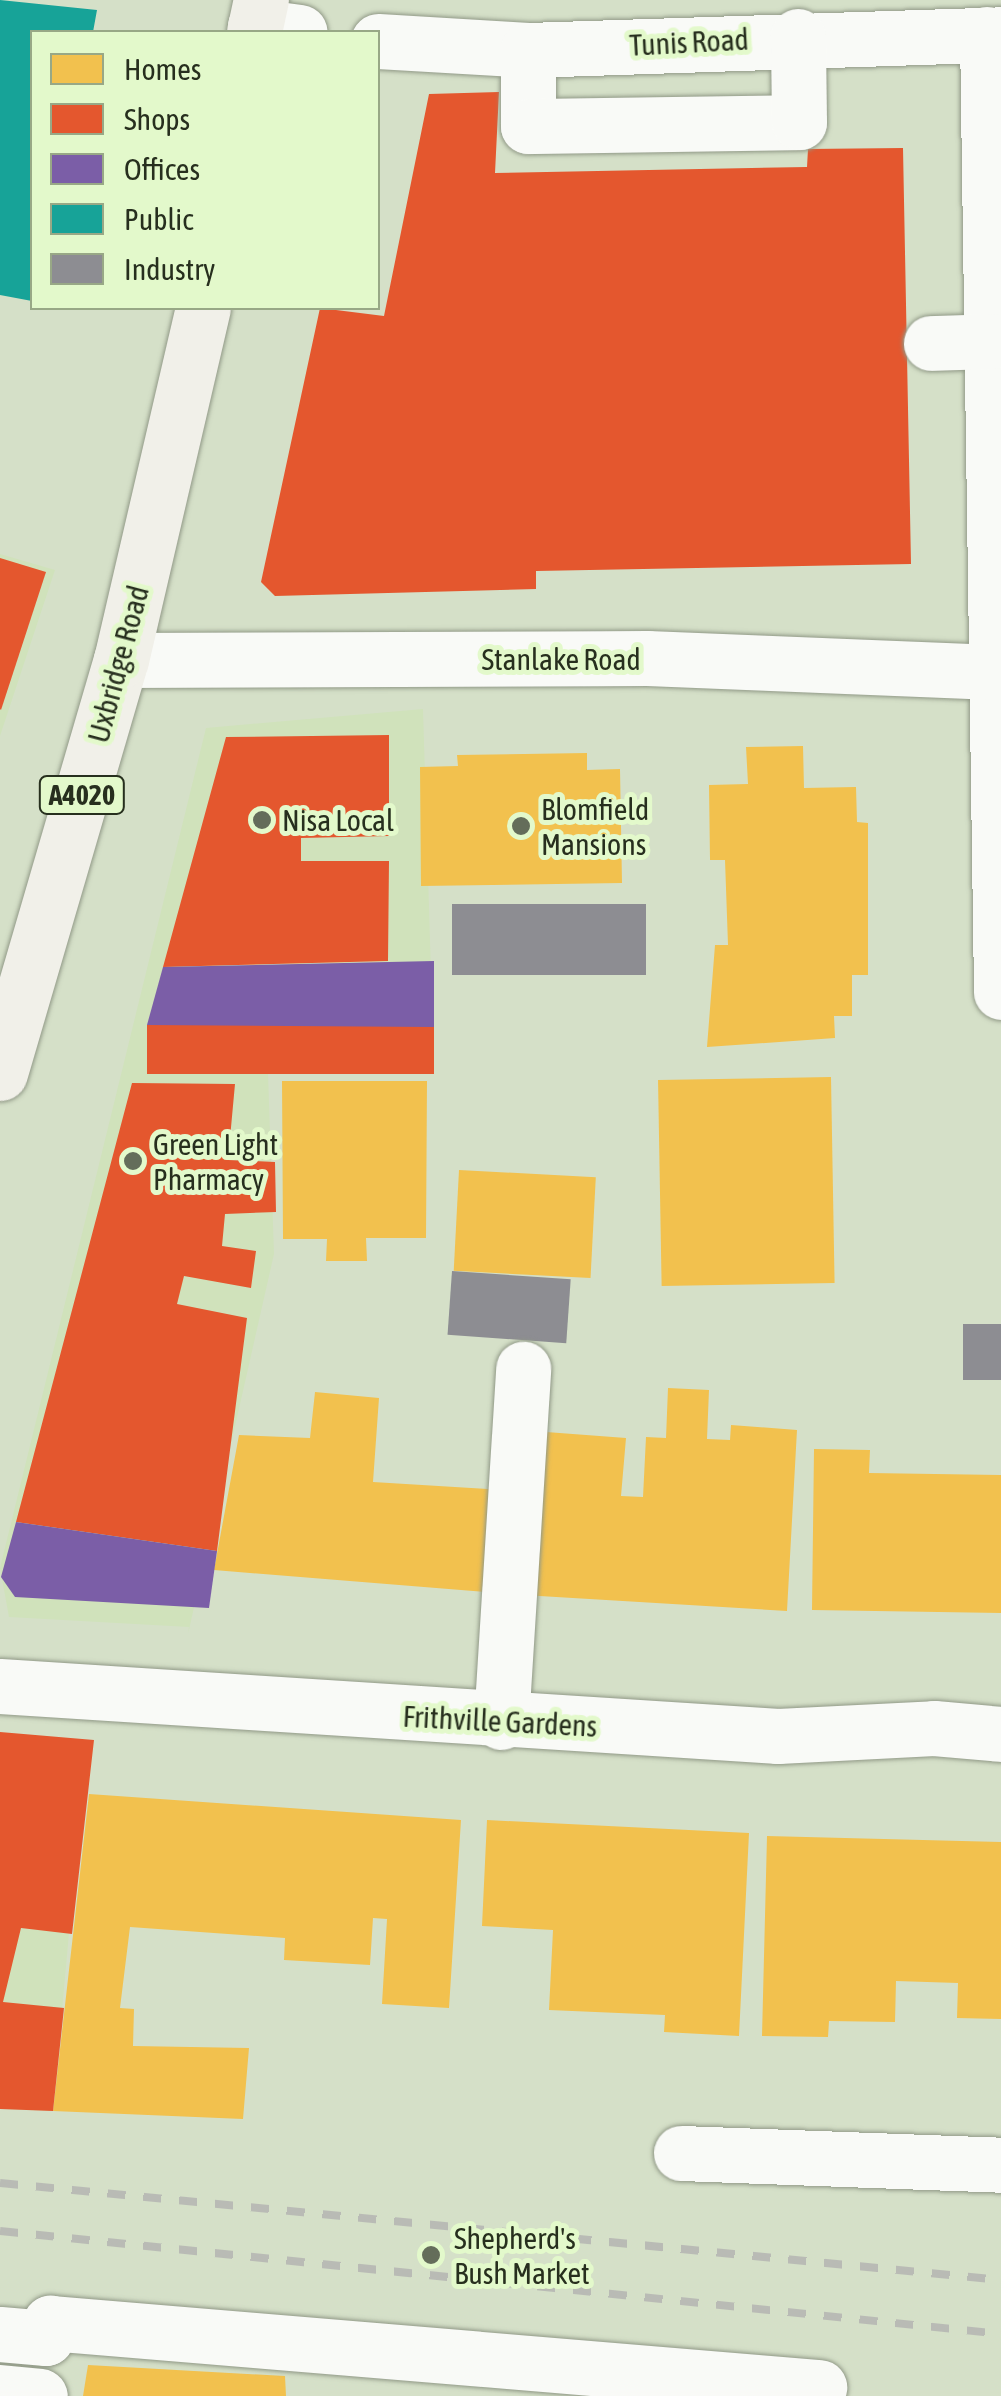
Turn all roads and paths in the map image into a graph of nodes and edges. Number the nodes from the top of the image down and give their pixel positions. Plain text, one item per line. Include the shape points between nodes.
1 (994, 34) edge
2 (798, 36) junction
3 (380, 42) edge
4 (528, 50) junction
5 (203, 310) edge
6 (995, 342) junction
7 (931, 343) dead end
8 (122, 660) junction
9 (995, 672) edge
10 (1001, 992) edge
11 (0, 1073) edge
12 (523, 1369) dead end
13 (0, 1686) edge
14 (501, 1722) junction
15 (1001, 1734) edge
16 (681, 2153) dead end
17 (1001, 2165) edge
18 (0, 2334) edge
19 (819, 2387) dead end
20 (0, 2392) edge
21 (40, 2396) edge

1 - 2 street, Tunis Road
1 - 6 street
2 - 4 street, Tunis Road
2 - 4 street via 799,122 528,126
3 - 4 street, Tunis Road
5 - 8 main road, Uxbridge Road / A4020
6 - 7 street
6 - 9 street
8 - 9 street, Stanlake Road via 647,658
8 - 11 main road, Uxbridge Road / A4020
9 - 10 street
12 - 14 street
13 - 14 street, Frithville Gardens
14 - 15 street, Frithville Gardens via 778,1736 934,1728
16 - 17 street
18 - 19 street via 46,2338 50,2323
20 - 21 street

